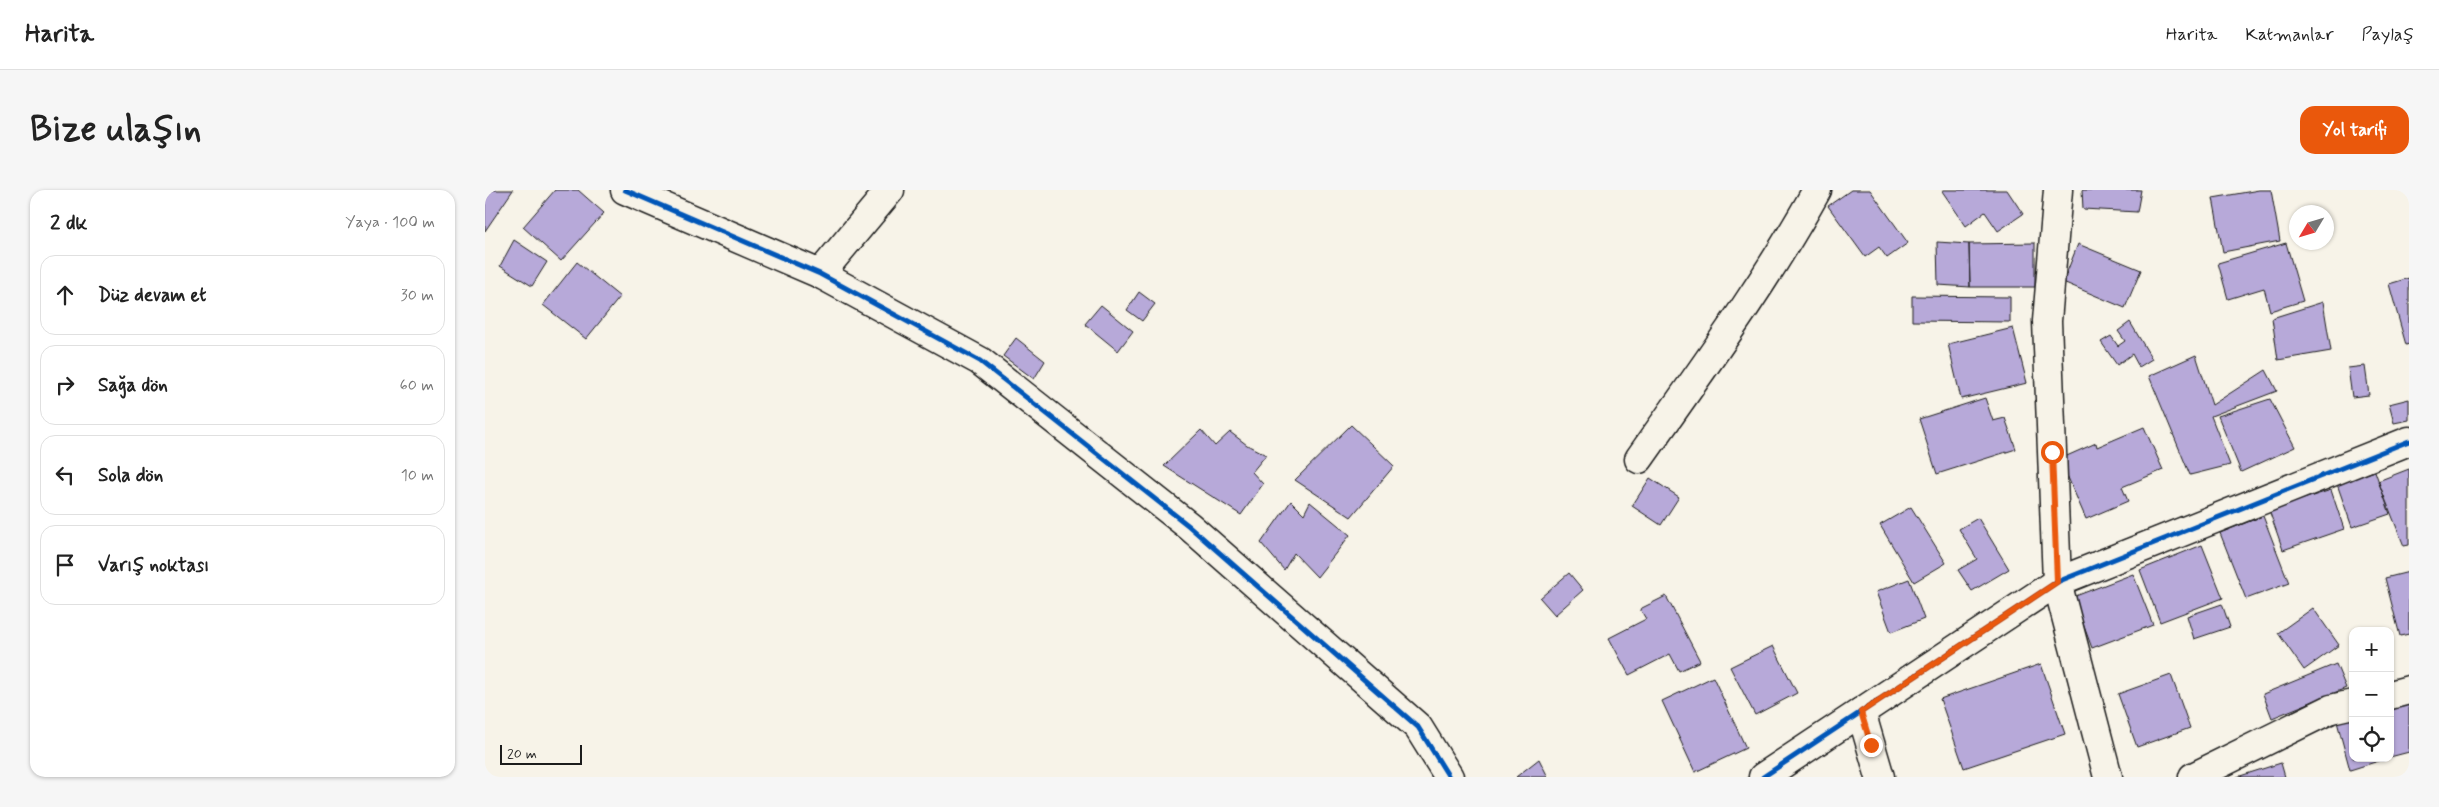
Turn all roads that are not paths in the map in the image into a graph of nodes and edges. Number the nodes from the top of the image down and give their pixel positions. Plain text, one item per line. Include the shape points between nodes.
1 (625, 190) edge
2 (890, 190) edge
3 (1817, 190) edge
4 (2058, 190) edge
5 (820, 274) junction
6 (2409, 441) edge
7 (1639, 459) dead end
8 (2057, 582) junction
9 (2409, 690) edge
10 (2394, 694) edge
11 (2349, 705) edge
12 (1861, 712) junction
13 (1449, 777) edge
14 (1763, 777) edge
15 (1880, 777) edge
16 (2108, 777) edge
17 (2193, 777) edge

1 - 5 street
2 - 5 street
3 - 7 street via 1747,308
4 - 8 street via 2047,321
5 - 13 street via 980,361 1189,526 1418,727
6 - 8 street
8 - 12 street
8 - 16 street
9 - 10 street
11 - 17 street via 2331,709
12 - 14 street
12 - 15 street

